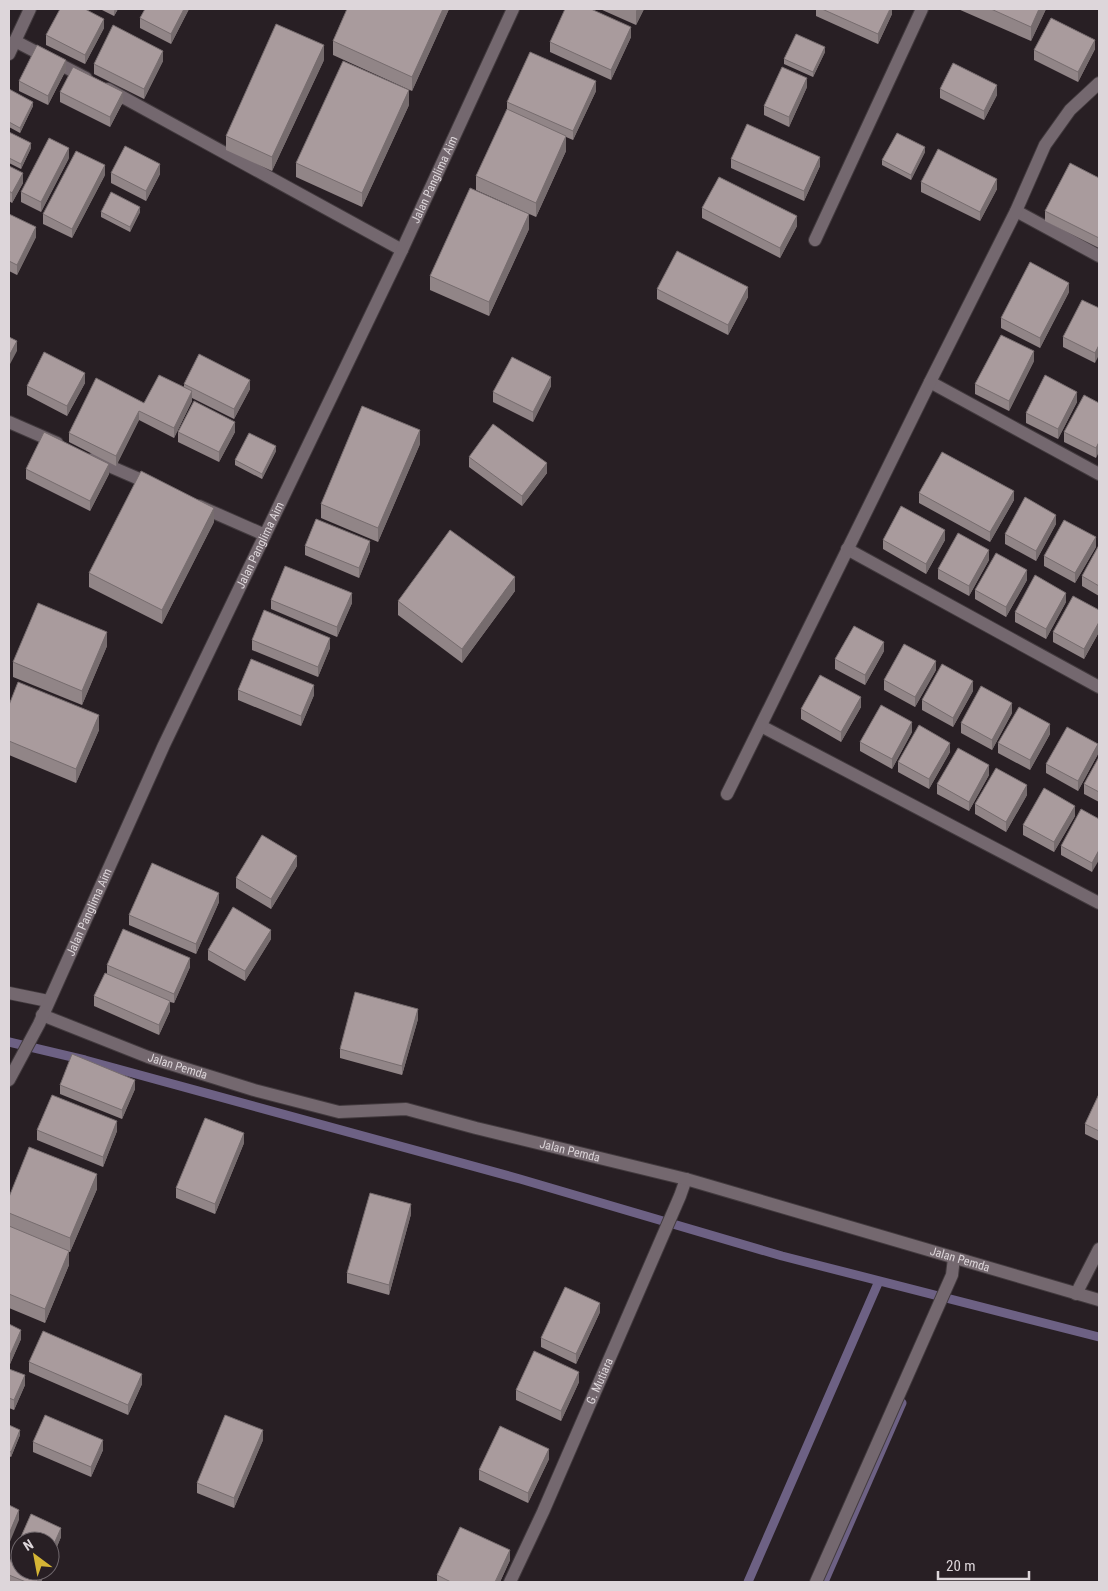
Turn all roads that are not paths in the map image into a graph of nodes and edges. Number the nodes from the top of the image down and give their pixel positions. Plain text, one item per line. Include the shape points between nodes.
1 (30, 9) edge
2 (513, 9) edge
3 (922, 9) edge
4 (15, 41) junction
5 (9, 54) edge
6 (1099, 83) edge
7 (1016, 210) junction
8 (815, 240) dead end
9 (402, 250) junction
10 (1099, 256) edge
11 (930, 382) junction
12 (9, 422) edge
13 (1099, 474) edge
14 (168, 492) edge
15 (186, 500) edge
16 (265, 535) junction
17 (847, 549) junction
18 (1099, 687) edge
19 (761, 726) junction
20 (727, 794) dead end
21 (1099, 903) edge
22 (9, 992) edge
23 (48, 1001) junction
24 (41, 1019) junction
25 (9, 1080) edge
26 (686, 1179) junction
27 (1099, 1249) edge
28 (954, 1258) junction
29 (1076, 1294) junction
30 (1099, 1300) edge
31 (510, 1582) edge
32 (816, 1582) edge

1 - 4 street
2 - 9 street, Jalan Panglima Aim
3 - 8 street
4 - 5 street
4 - 9 street
6 - 7 street via 1070,110 1045,145
7 - 10 street
7 - 11 street
9 - 16 street, Jalan Panglima Aim
11 - 13 street
11 - 17 street
12 - 14 street
15 - 16 street
16 - 23 street, Jalan Panglima Aim via 164,745
17 - 18 street
17 - 19 street
19 - 20 street
19 - 21 street
22 - 23 street
23 - 24 street, Jalan Panglima Aim
24 - 25 street, Jalan Panglima Aim
24 - 26 street, Jalan Pemda via 148,1057 339,1112 406,1108
26 - 28 street, Jalan Pemda
26 - 31 street, G. Mutiara
27 - 29 street
28 - 29 street, Jalan Pemda
28 - 32 street via 952,1275
29 - 30 street, Jalan Pemda

